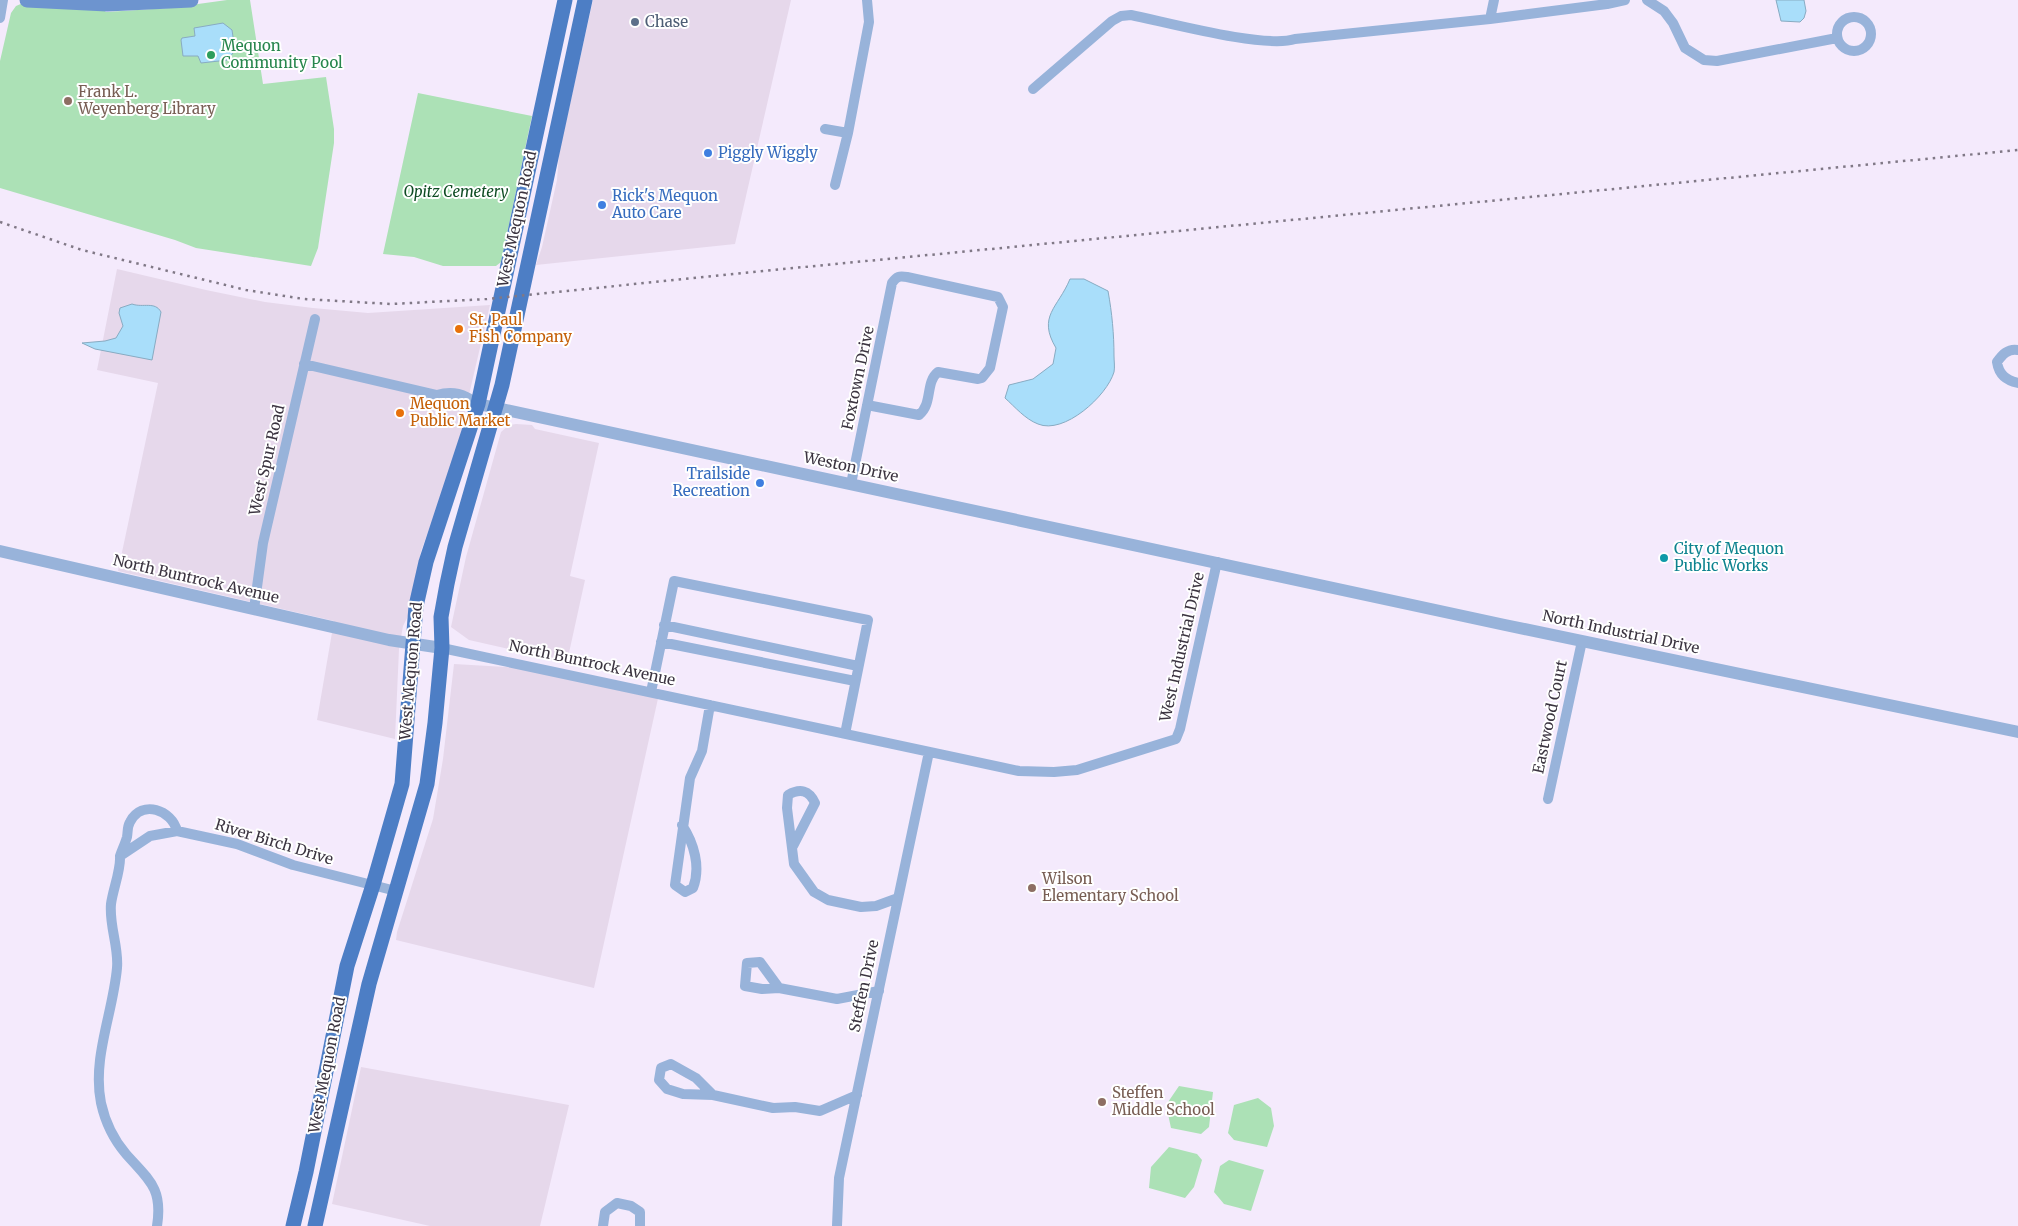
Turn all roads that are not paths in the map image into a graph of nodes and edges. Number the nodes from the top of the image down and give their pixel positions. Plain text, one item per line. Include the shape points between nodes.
1 (3, 0) edge
2 (27, 0) edge
3 (192, 0) edge
4 (565, 0) edge
5 (867, 0) edge
6 (1494, 0) edge
7 (1625, 0) edge
8 (1647, 0) edge
9 (584, 4) edge
10 (0, 18) edge
11 (1490, 20) junction
12 (1837, 38) dead end
13 (1034, 89) dead end
14 (826, 129) dead end
15 (848, 134) junction
16 (528, 165) junction
17 (549, 169) junction
18 (836, 185) dead end
19 (315, 319) dead end
20 (2018, 350) edge
21 (304, 364) junction
22 (2018, 383) edge
23 (478, 404) junction
24 (867, 405) junction
25 (496, 408) junction
26 (851, 484) junction
27 (0, 551) edge
28 (1217, 562) junction
29 (254, 609) junction
30 (664, 625) junction
31 (1582, 640) junction
32 (661, 642) junction
33 (412, 644) junction
34 (442, 648) junction
35 (858, 666) junction
36 (855, 681) junction
37 (651, 692) junction
38 (710, 705) junction
39 (2018, 732) edge
40 (845, 734) junction
41 (1176, 738) joint
42 (929, 752) junction
43 (1548, 799) dead end
44 (682, 825) junction
45 (177, 831) junction
46 (793, 846) junction
47 (120, 856) junction
48 (373, 885) junction
49 (396, 891) junction
50 (898, 898) junction
51 (779, 988) dead end
52 (879, 991) junction
53 (324, 1079) junction
54 (346, 1083) junction
55 (713, 1095) junction
56 (857, 1095) junction
57 (157, 1226) edge
58 (292, 1226) edge
59 (315, 1226) edge
60 (602, 1226) edge
61 (640, 1226) edge
62 (837, 1226) edge

1 - 10 street
2 - 3 main road via 107,4
4 - 16 main road, West Mequon Road
5 - 15 street via 869,22
6 - 11 street
7 - 11 street
8 - 12 street via 1664,11 1686,48 1704,60 1717,61
9 - 17 main road, West Mequon Road
11 - 13 street via 1288,41 1253,40 1131,15 1122,16 1112,21
14 - 15 street
15 - 18 street
16 - 17 main road
16 - 23 main road, West Mequon Road
17 - 25 main road, West Mequon Road
19 - 21 street, West Spur Road
20 - 22 street via 2004,353 1997,362 1998,370 2006,380
21 - 23 street via 437,395 451,392 466,395
21 - 29 street, West Spur Road via 263,544
23 - 25 street, Weston Drive
23 - 33 main road, West Mequon Road via 426,562
24 - 24 street, Foxtown Drive via 919,415 926,407 938,372 978,380 982,378 990,368 1003,307 998,297 907,277 896,278 892,283
24 - 26 street, Foxtown Drive
25 - 26 street, Weston Drive
25 - 34 main road, West Mequon Road via 455,547 441,617
26 - 28 street, Weston Drive
27 - 29 street, North Buntrock Avenue
28 - 31 street, North Industrial Drive
28 - 41 street, West Industrial Drive
29 - 33 street, North Buntrock Avenue
30 - 32 street
30 - 35 street
30 - 35 street via 674,581 868,620
31 - 39 street, North Industrial Drive
31 - 43 street, Eastwood Court
32 - 36 street
32 - 37 street
33 - 34 street, North Buntrock Avenue
33 - 48 main road, West Mequon Road via 402,784
34 - 37 street, North Buntrock Avenue
34 - 49 main road, West Mequon Road via 426,784
35 - 36 street
36 - 40 street
37 - 38 street, North Buntrock Avenue
38 - 40 street, North Buntrock Avenue
38 - 44 street via 702,750 690,778
40 - 42 street, North Buntrock Avenue
41 - 42 street, North Buntrock Avenue via 1077,770 1054,772 1020,771
42 - 50 street, Steffen Drive
44 - 44 street via 675,886 685,892 693,888 697,876 691,838
45 - 47 street, River Birch Drive via 150,836
45 - 47 street via 170,816 161,811 150,809 140,812 131,820
45 - 48 street, River Birch Drive via 237,844 293,865
46 - 46 street via 815,803 805,791 796,790 788,795
46 - 50 street via 794,864 814,892 828,900 861,907 876,906
47 - 57 street via 111,906 117,965 115,991 100,1057 99,1087 106,1120 115,1138 147,1175 158,1197
48 - 49 street, River Birch Drive
48 - 53 main road, West Mequon Road via 347,966
49 - 54 main road, West Mequon Road via 369,984
50 - 52 street, Steffen Drive
51 - 52 street via 837,999
52 - 56 street, Steffen Drive
53 - 54 main road
53 - 58 main road, West Mequon Road
54 - 59 main road, West Mequon Road
55 - 55 street via 696,1078 671,1064 661,1068 659,1080 667,1089 683,1094
55 - 56 street via 773,1108 820,1111
56 - 62 street, Steffen Drive via 839,1178
60 - 61 street via 605,1212 617,1203 640,1212

